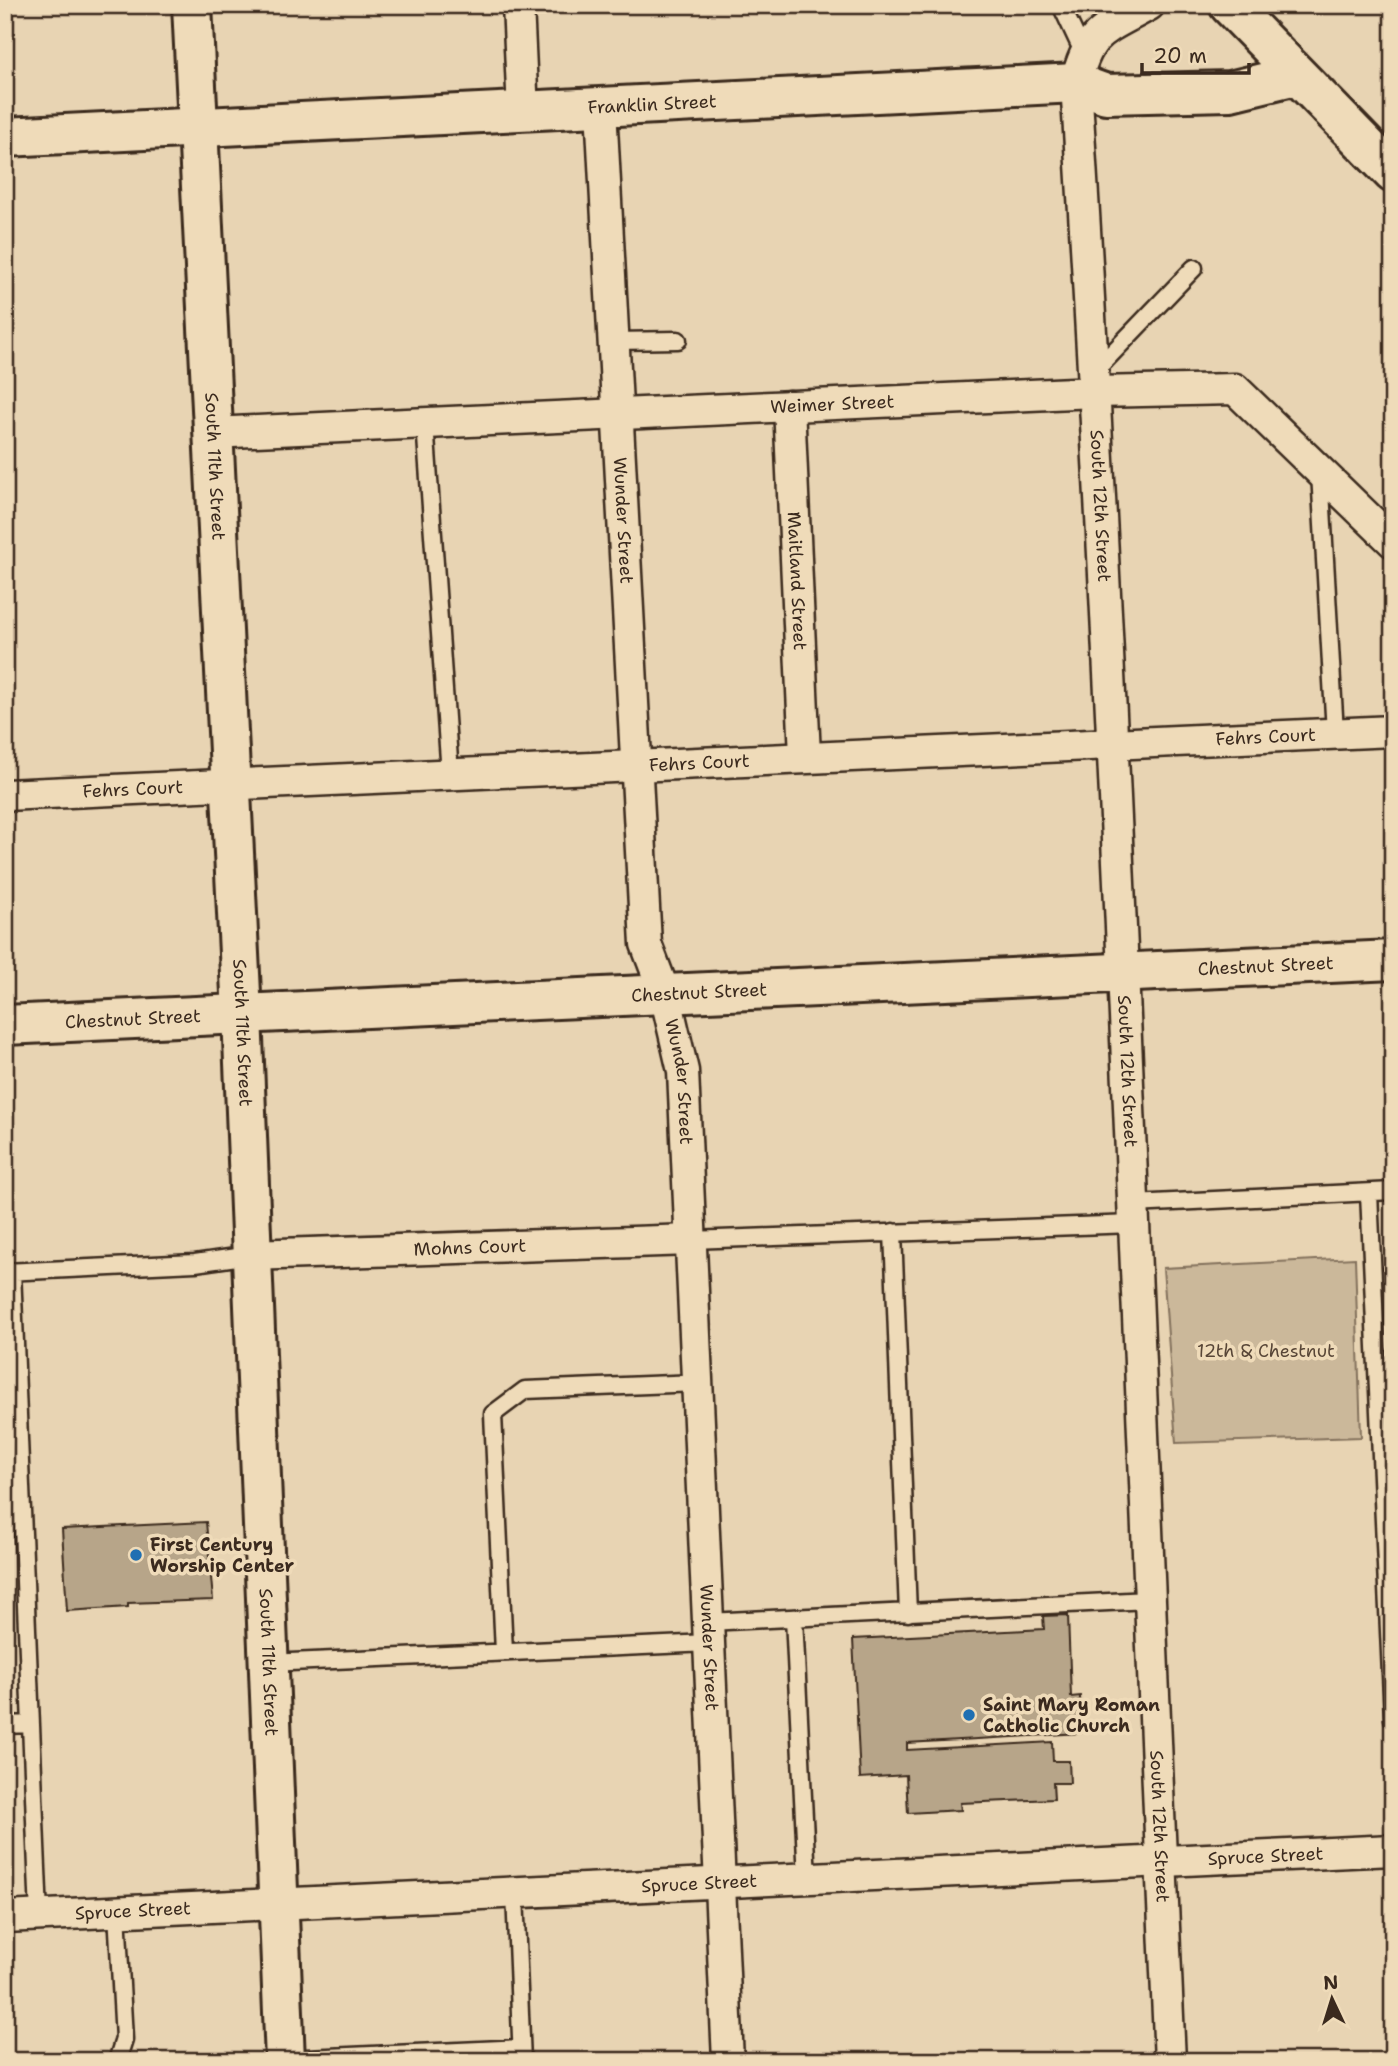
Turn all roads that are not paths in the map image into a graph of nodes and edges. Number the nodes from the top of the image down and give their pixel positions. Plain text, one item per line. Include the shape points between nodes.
1 (192, 5) edge
2 (518, 5) edge
3 (1061, 5) edge
4 (1149, 5) edge
5 (1229, 5) edge
6 (1079, 68) junction
7 (1296, 75) junction
8 (601, 108) junction
9 (523, 112) junction
10 (197, 128) junction
11 (5, 137) edge
12 (1393, 173) edge
13 (1194, 268) dead end
14 (678, 340) dead end
15 (614, 341) junction
16 (1095, 382) junction
17 (789, 406) junction
18 (619, 413) junction
19 (425, 423) junction
20 (212, 433) junction
21 (1320, 471) junction
22 (1393, 542) edge
23 (1393, 731) edge
24 (1335, 733) junction
25 (1112, 743) junction
26 (805, 756) junction
27 (637, 765) junction
28 (450, 774) junction
29 (229, 785) junction
30 (5, 795) edge
31 (1393, 960) edge
32 (1125, 972) junction
33 (665, 994) junction
34 (242, 1013) junction
35 (5, 1025) edge
36 (1393, 1191) edge
37 (1369, 1193) junction
38 (1133, 1214) junction
39 (893, 1233) junction
40 (691, 1240) junction
41 (250, 1255) junction
42 (9, 1271) edge
43 (697, 1382) junction
44 (1149, 1600) junction
45 (1391, 1609) edge
46 (908, 1613) junction
47 (794, 1618) junction
48 (709, 1633) junction
49 (504, 1652) junction
50 (267, 1663) junction
51 (1393, 1719) edge
52 (31, 1724) junction
53 (5, 1725) edge
54 (1393, 1850) edge
55 (1161, 1861) junction
56 (807, 1878) junction
57 (720, 1882) junction
58 (515, 1894) junction
59 (278, 1905) junction
60 (117, 1912) junction
61 (40, 1916) junction
62 (5, 1917) edge
63 (522, 2054) edge
64 (285, 2060) edge
65 (117, 2061) edge
66 (729, 2061) edge
67 (1170, 2061) edge

1 - 10 street, South 11th Street
2 - 9 street
3 - 6 lane
4 - 6 street via 1100,33
5 - 7 street
6 - 7 street, Franklin Street via 1106,94 1230,91
6 - 8 street, Franklin Street
6 - 16 street, South 12th Street
7 - 12 street
8 - 9 street, Franklin Street
8 - 15 street, Wunder Street
9 - 10 street, Franklin Street
10 - 11 street, Franklin Street
10 - 20 street, South 11th Street
13 - 16 lane
14 - 15 lane
15 - 18 street, Wunder Street
16 - 17 street, Weimer Street
16 - 21 street, Weimer Street via 1235,389
16 - 25 street, South 12th Street
17 - 18 street, Weimer Street
17 - 26 street, Maitland Street
18 - 19 street, Weimer Street
18 - 27 street, Wunder Street
19 - 20 street, Weimer Street
19 - 28 lane
20 - 29 street, South 11th Street
21 - 22 street, Weimer Street
21 - 24 lane
23 - 24 street, Fehrs Court
24 - 25 street, Fehrs Court
25 - 26 street, Fehrs Court
25 - 32 street, South 12th Street
26 - 27 street, Fehrs Court
27 - 28 street, Fehrs Court
27 - 33 street, Wunder Street via 646,944
28 - 29 street, Fehrs Court
29 - 30 street, Fehrs Court
29 - 34 street, South 11th Street
31 - 32 street, Chestnut Street
32 - 33 street, Chestnut Street
32 - 38 street, South 12th Street
33 - 34 street, Chestnut Street
33 - 40 street, Wunder Street via 683,1071
34 - 35 street, Chestnut Street
34 - 41 street, South 11th Street
36 - 37 lane
37 - 38 lane
37 - 45 lane
38 - 39 lane
38 - 44 street, South 12th Street
39 - 40 lane
39 - 46 lane
40 - 41 street, Mohns Court
40 - 43 street, Wunder Street
41 - 42 lane via 195,1263
41 - 50 street, South 11th Street
42 - 52 lane
43 - 48 street, Wunder Street
43 - 49 lane via 525,1390 493,1414
44 - 46 lane
44 - 55 street, South 12th Street
45 - 51 lane
46 - 47 lane
47 - 48 lane
47 - 56 lane
48 - 49 lane
48 - 57 street, Wunder Street
49 - 50 lane
50 - 59 street, South 11th Street
52 - 53 lane
52 - 61 lane
54 - 55 street, Spruce Street
55 - 56 street, Spruce Street
55 - 67 street, South 12th Street
56 - 57 street, Spruce Street
57 - 58 street, Spruce Street
57 - 66 street, Wunder Street
58 - 59 street, Spruce Street
58 - 63 lane
59 - 60 street, Spruce Street
59 - 64 street, South 11th Street
60 - 61 street, Spruce Street
60 - 65 lane via 124,2039
61 - 62 street, Spruce Street
63 - 64 lane

